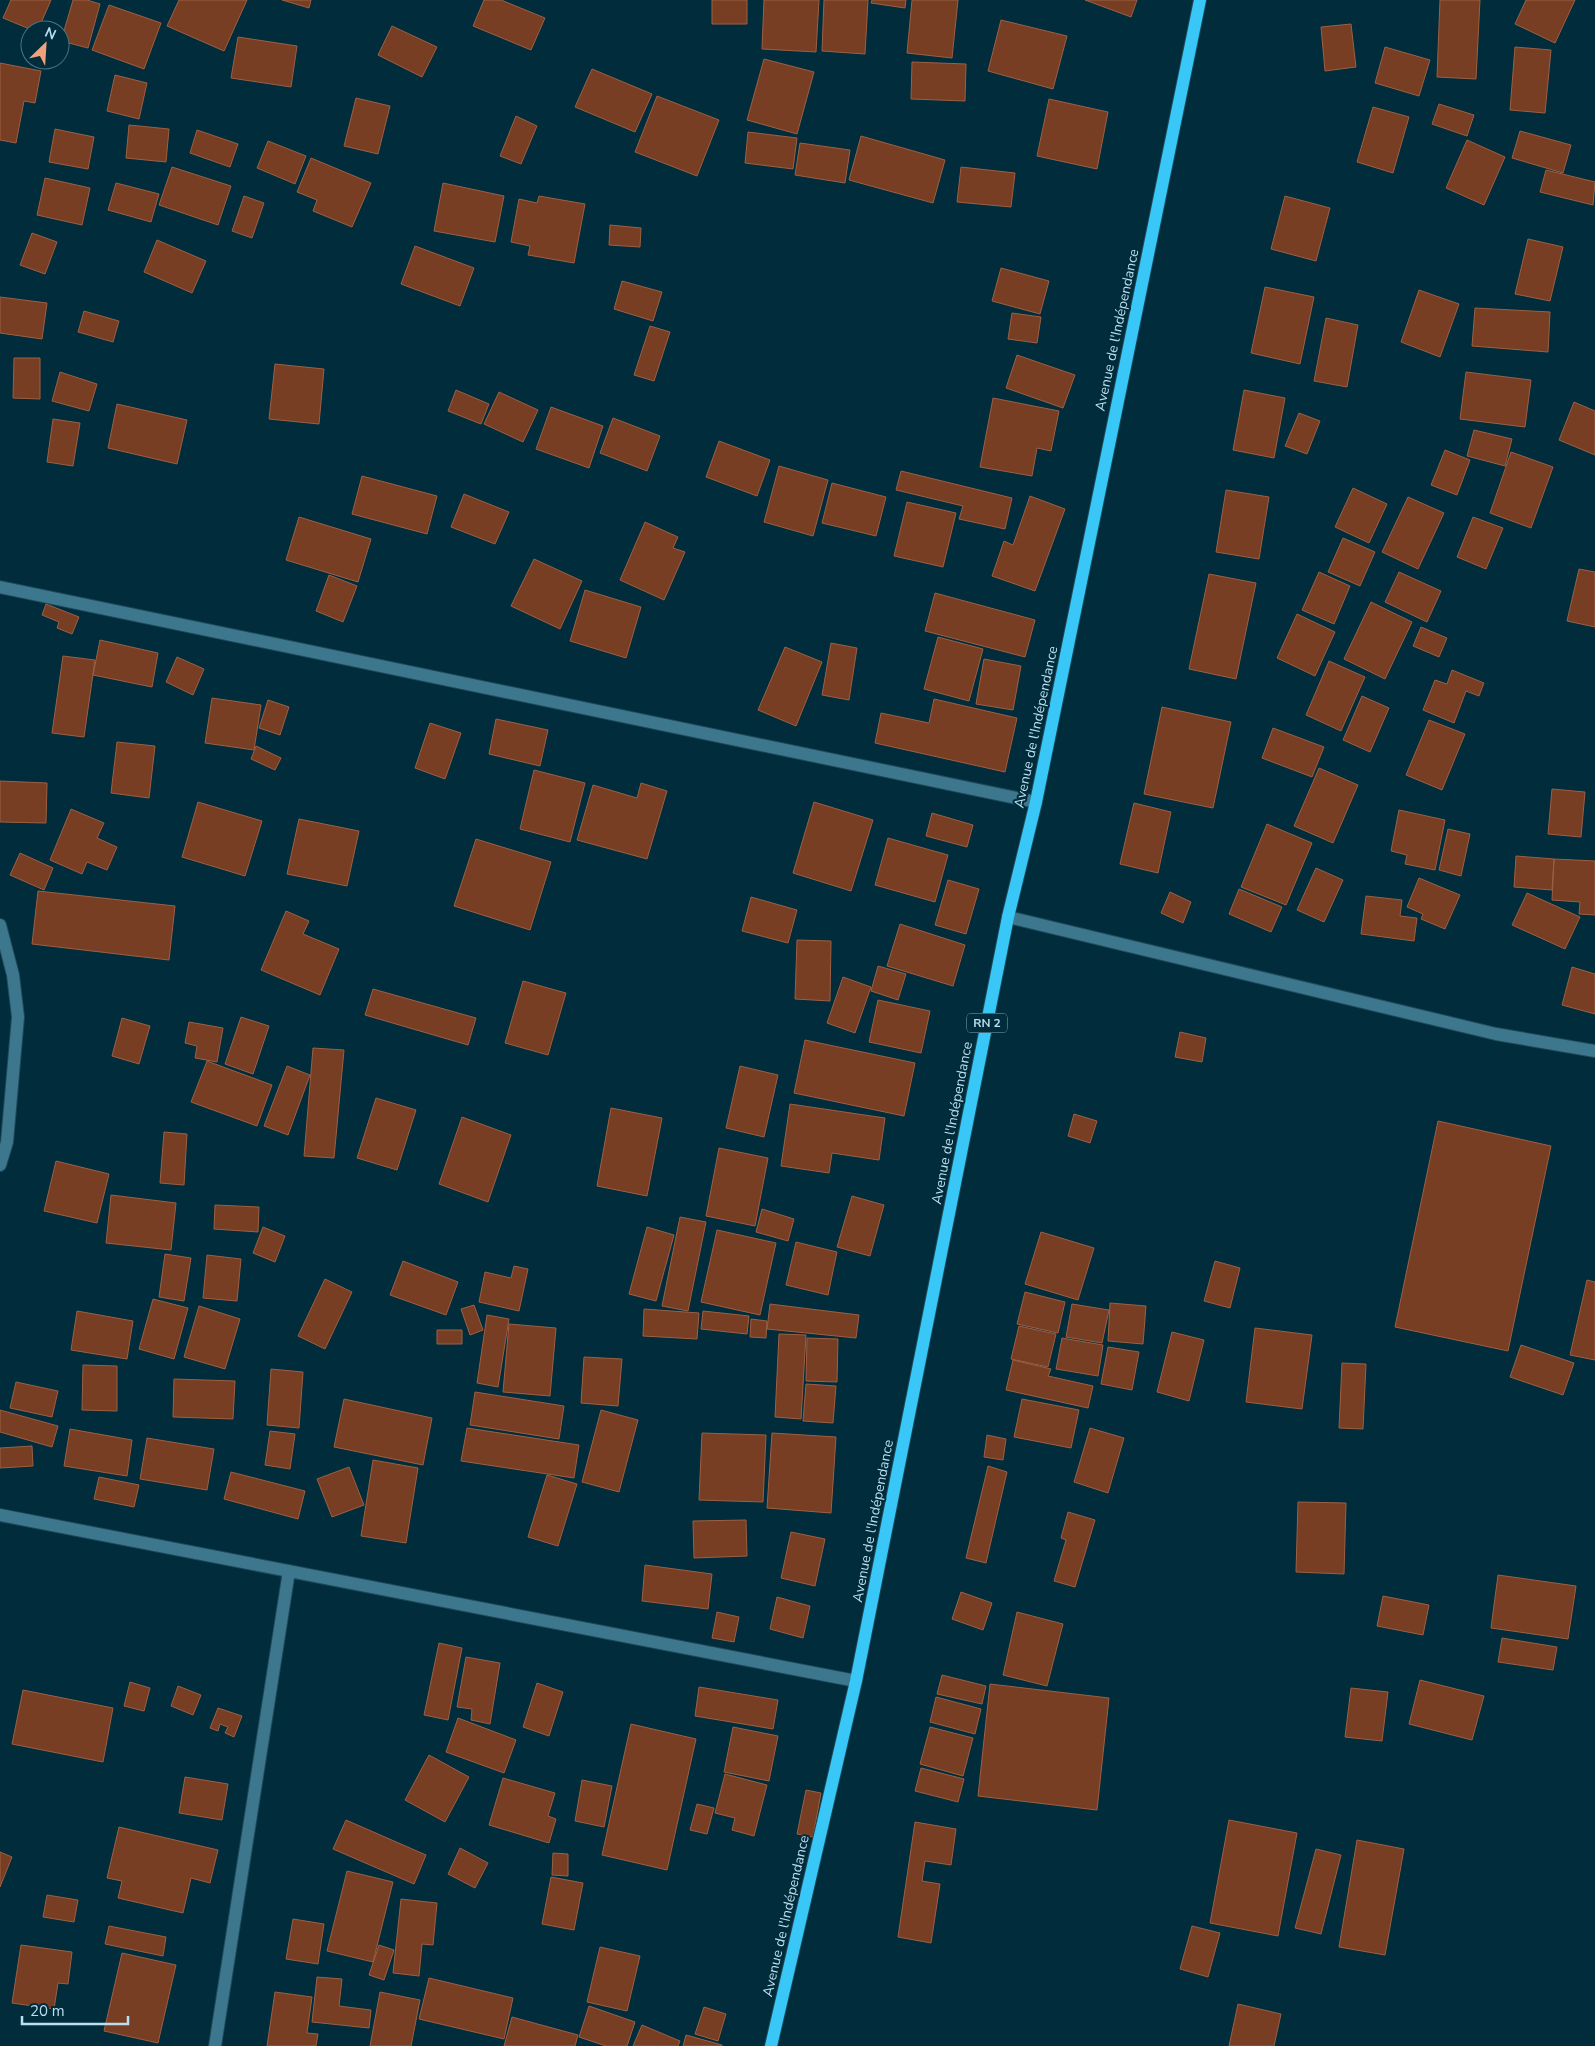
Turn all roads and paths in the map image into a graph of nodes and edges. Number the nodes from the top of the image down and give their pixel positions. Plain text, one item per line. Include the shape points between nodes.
1 (1200, 0) edge
2 (0, 587) edge
3 (1036, 802) junction
4 (1008, 917) junction
5 (0, 925) edge
6 (1595, 1051) edge
7 (0, 1165) edge
8 (0, 1515) edge
9 (289, 1571) junction
10 (856, 1681) junction
11 (215, 2046) edge
12 (771, 2046) edge

1 - 3 main road, Avenue de l'Indépendance / RN 2
2 - 3 street
3 - 4 main road, Avenue de l'Indépendance / RN 2
4 - 6 street via 1496,1034
4 - 10 main road, Avenue de l'Indépendance / RN 2
5 - 7 street via 13,975 18,1017 7,1142
8 - 9 street
9 - 10 street
9 - 11 street
10 - 12 main road, Avenue de l'Indépendance / RN 2

